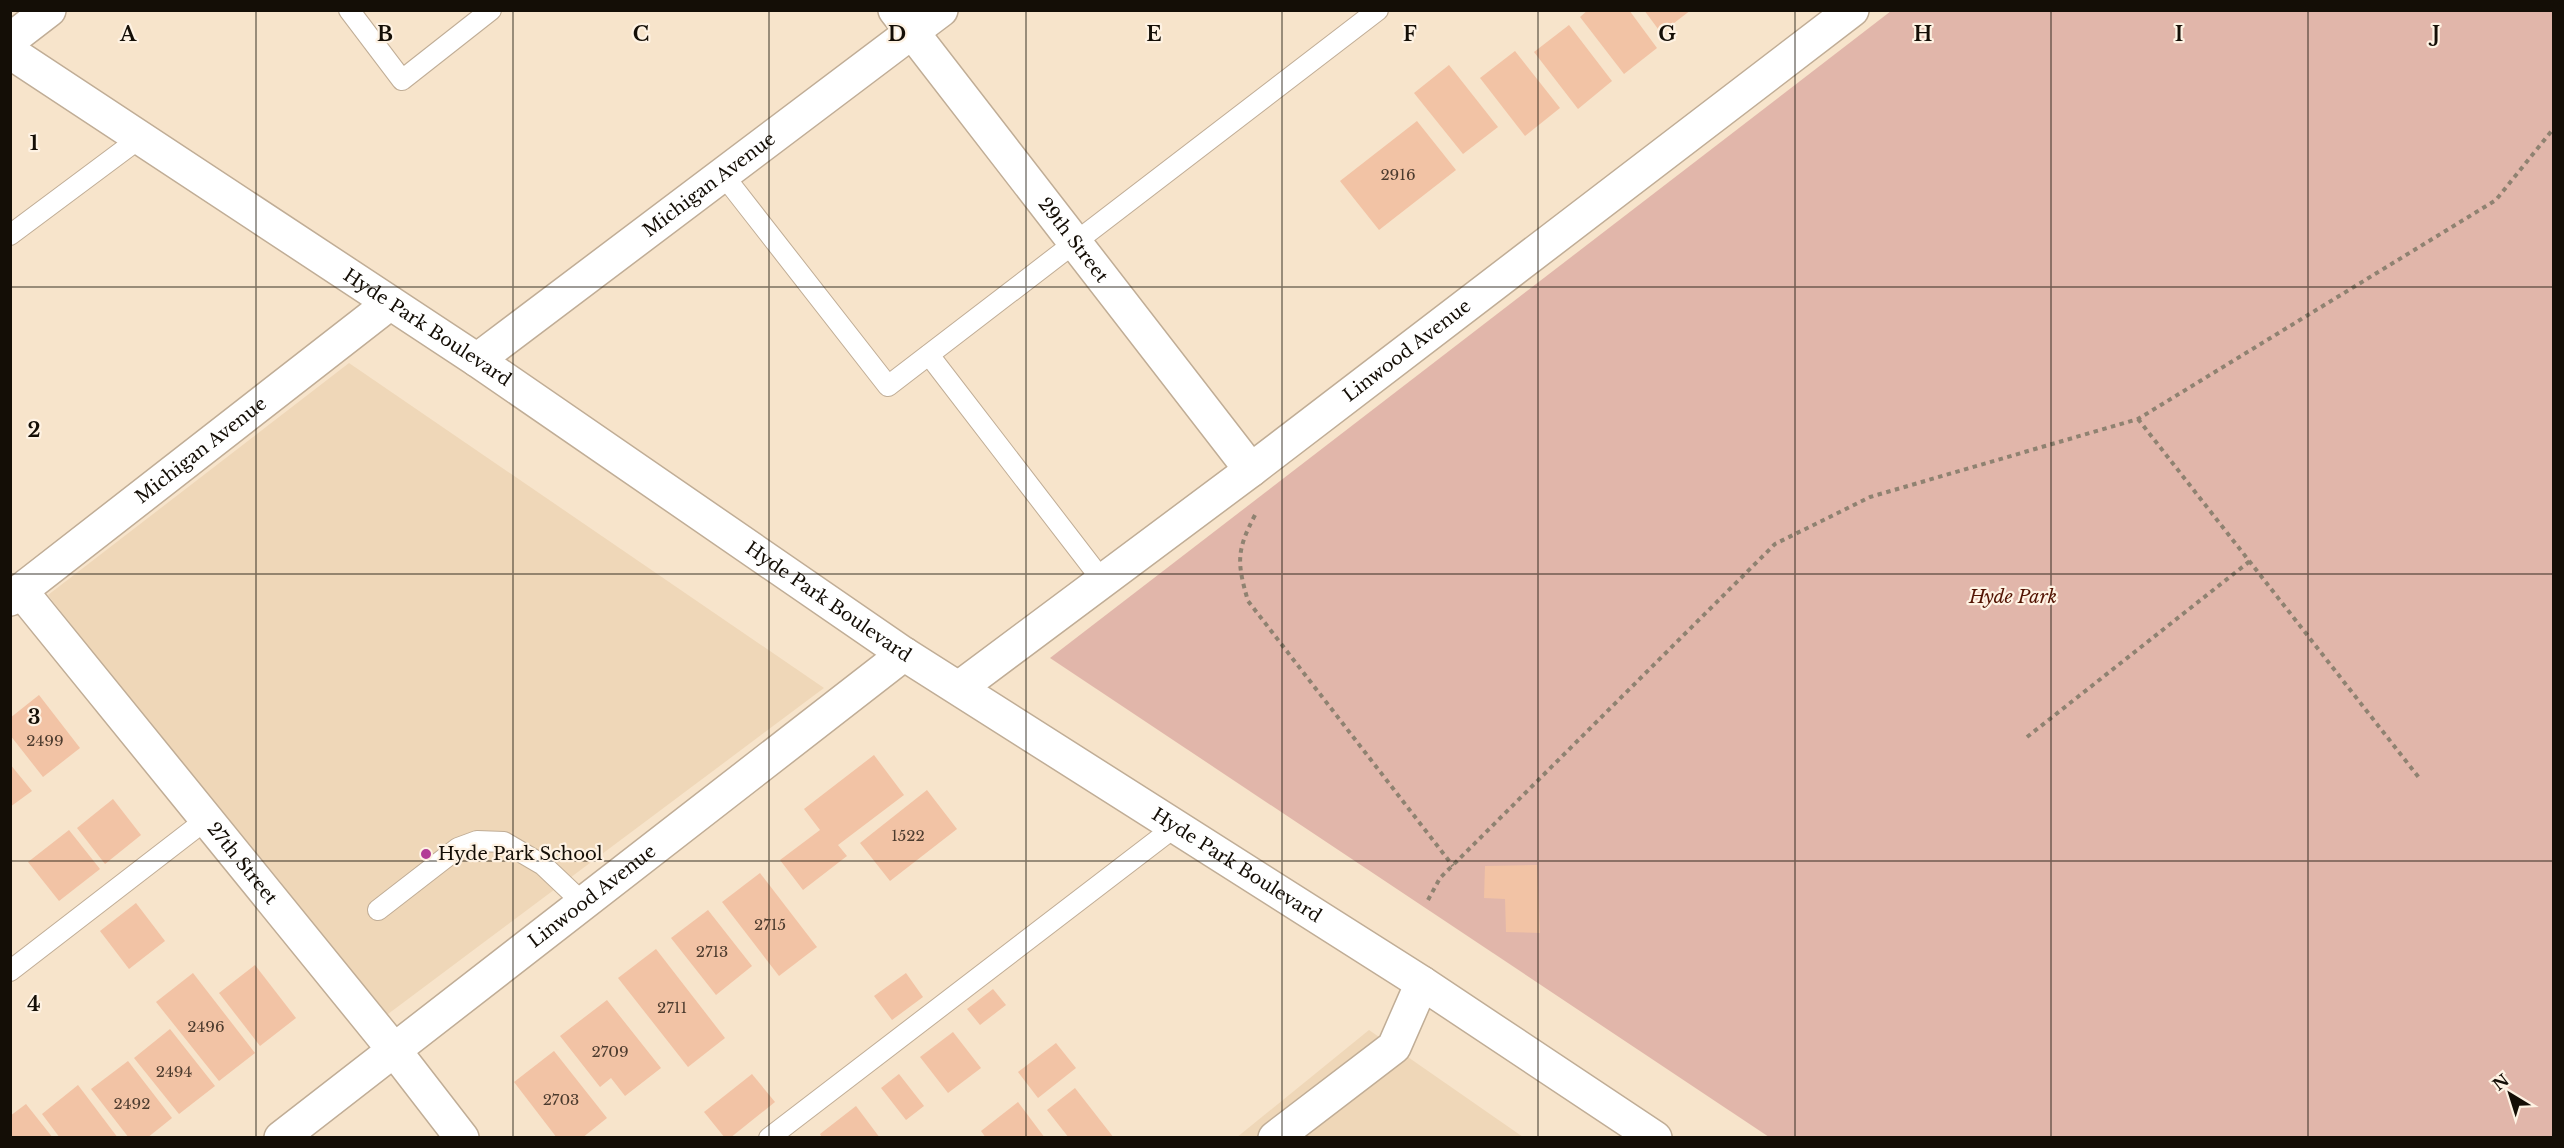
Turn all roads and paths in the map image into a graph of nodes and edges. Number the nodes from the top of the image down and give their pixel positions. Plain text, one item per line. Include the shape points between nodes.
1 (50, 10) edge
2 (349, 10) edge
3 (491, 10) edge
4 (941, 10) edge
5 (1378, 10) edge
6 (1852, 10) edge
7 (904, 22) edge
8 (10, 40) edge
9 (10, 52) edge
10 (2553, 128) edge
11 (140, 138) junction
12 (724, 176) junction
13 (10, 235) edge
14 (1074, 244) junction
15 (390, 303) junction
16 (929, 355) junction
17 (477, 360) junction
18 (2138, 419) junction
19 (1251, 470) junction
20 (1258, 509) dead end
21 (2250, 561) junction
22 (1102, 580) junction
23 (16, 595) edge
24 (904, 654) junction
25 (959, 688) junction
26 (2027, 737) dead end
27 (2420, 779) dead end
28 (207, 819) junction
29 (1176, 826) junction
30 (1453, 866) junction
31 (1428, 900) dead end
32 (583, 903) junction
33 (378, 910) dead end
34 (10, 970) edge
35 (1422, 983) junction
36 (394, 1050) junction
37 (281, 1137) edge
38 (462, 1137) edge
39 (769, 1137) edge
40 (1275, 1137) edge
41 (1655, 1137) edge

1 - 8 street
2 - 3 lane via 402,80
4 - 7 street, Michigan Avenue
5 - 14 lane
6 - 19 street, Linwood Avenue
7 - 12 street, Michigan Avenue
7 - 14 street, 29th Street
9 - 11 street, Hyde Park Boulevard
10 - 18 path via 2496,200
11 - 13 lane
11 - 15 street, Hyde Park Boulevard
12 - 16 lane via 888,386
12 - 17 street, Michigan Avenue
14 - 16 lane
14 - 19 street, 29th Street
15 - 17 street, Hyde Park Boulevard
15 - 23 street, Michigan Avenue
16 - 22 lane
17 - 24 street, Hyde Park Boulevard
18 - 21 path
18 - 30 path via 1870,497 1775,544
19 - 22 street, Linwood Avenue
20 - 30 path via 1243,537 1238,568 1248,601
21 - 26 path
21 - 27 path
22 - 25 street, Linwood Avenue
23 - 28 street, 27th Street
24 - 25 street, Hyde Park Boulevard
24 - 32 street, Linwood Avenue
25 - 29 street, Hyde Park Boulevard
28 - 34 lane
28 - 36 street, 27th Street
29 - 35 street, Hyde Park Boulevard
29 - 39 lane
30 - 31 path via 1440,878
32 - 33 lane via 543,865 504,842 477,841 458,848
32 - 36 street, Linwood Avenue
35 - 40 street via 1394,1047
35 - 41 street, Hyde Park Boulevard
36 - 37 street, Linwood Avenue
36 - 38 street, 27th Street

